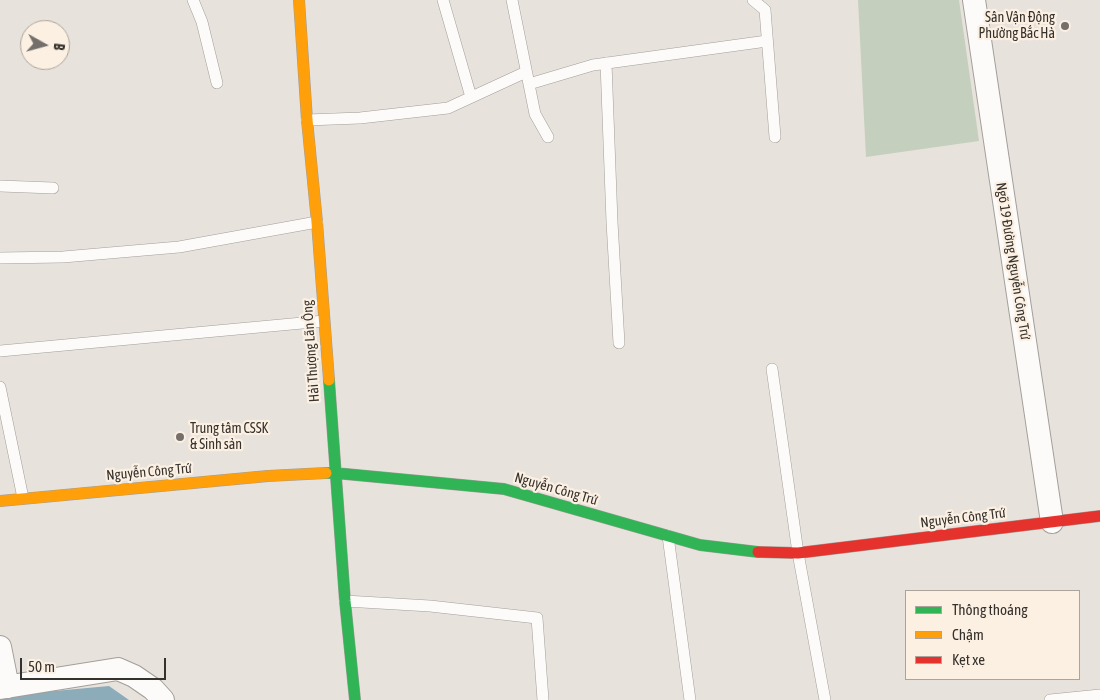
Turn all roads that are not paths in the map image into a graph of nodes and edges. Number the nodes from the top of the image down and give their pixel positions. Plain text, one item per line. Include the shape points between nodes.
1 (194, 0) edge
2 (300, 0) edge
3 (443, 0) edge
4 (512, 0) edge
5 (753, 0) edge
6 (974, 0) edge
7 (767, 41) junction
8 (606, 63) junction
9 (526, 72) junction
10 (218, 83) dead end
11 (529, 84) junction
12 (471, 97) junction
13 (307, 120) junction
14 (548, 137) dead end
15 (775, 137) dead end
16 (0, 186) edge
17 (53, 188) dead end
18 (317, 222) junction
19 (0, 258) edge
20 (324, 321) junction
21 (619, 343) dead end
22 (0, 351) edge
23 (772, 369) dead end
24 (0, 388) edge
25 (335, 473) junction
26 (23, 498) junction
27 (0, 501) edge
28 (1100, 516) edge
29 (1052, 522) junction
30 (668, 536) junction
31 (798, 552) junction
32 (345, 601) junction
33 (0, 647) edge
34 (4, 687) edge
35 (1100, 695) edge
36 (163, 700) edge
37 (355, 700) edge
38 (543, 700) edge
39 (690, 700) edge
40 (825, 700) edge
41 (1050, 700) edge

1 - 10 lane
2 - 13 main road, Hải Thượng Lãn Ông
3 - 12 lane
4 - 9 lane
5 - 7 lane via 765,10
6 - 29 street, Ngõ 19 Đường Nguyễn Công Trứ
7 - 8 lane
7 - 15 lane
8 - 11 lane
8 - 21 lane
9 - 11 lane
9 - 12 lane
11 - 14 lane via 535,114
12 - 13 lane via 448,108 360,118
13 - 18 main road, Hải Thượng Lãn Ông
16 - 17 lane
18 - 19 lane via 179,248 63,257
18 - 20 main road, Hải Thượng Lãn Ông
20 - 22 lane
20 - 25 main road, Hải Thượng Lãn Ông
23 - 31 lane
24 - 26 lane
25 - 26 main road, Nguyễn Công Trứ
25 - 30 main road, Nguyễn Công Trứ via 504,489
25 - 32 main road, Hải Thượng Lãn Ông
26 - 27 main road, Nguyễn Công Trứ
28 - 29 main road, Nguyễn Công Trứ
29 - 31 main road, Nguyễn Công Trứ
30 - 31 main road, Nguyễn Công Trứ via 732,549
30 - 39 lane
31 - 40 lane
32 - 37 main road, Hải Thượng Lãn Ông
32 - 38 lane via 430,606 536,618
33 - 34 street
34 - 36 street via 118,669 141,680
35 - 41 lane

